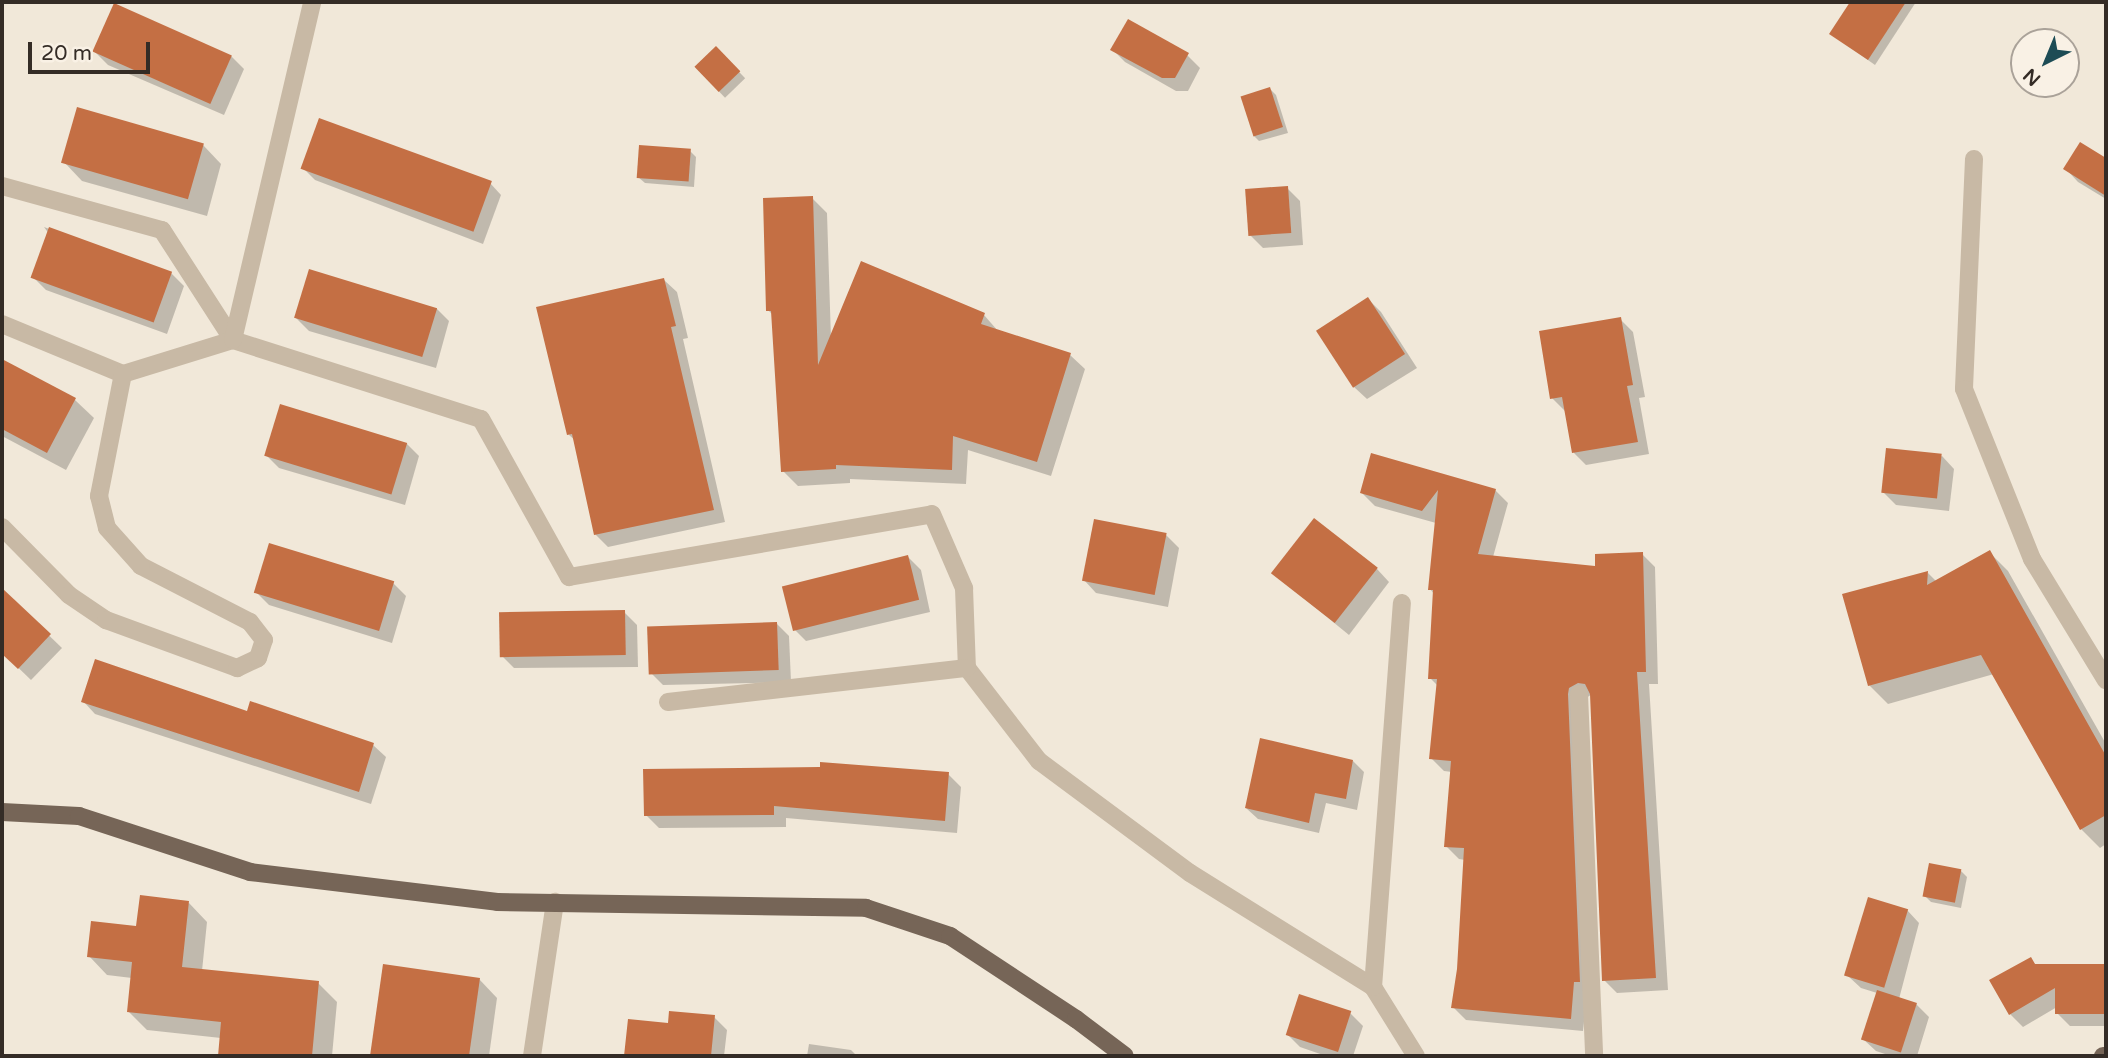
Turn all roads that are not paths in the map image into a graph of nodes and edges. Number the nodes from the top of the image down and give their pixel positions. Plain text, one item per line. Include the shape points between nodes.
1 (312, 2) edge
2 (1974, 159) dead end
3 (2, 186) edge
4 (2, 324) edge
5 (233, 340) junction
6 (123, 374) junction
7 (2, 527) edge
8 (1402, 603) dead end
9 (967, 668) junction
10 (2106, 680) edge
11 (1579, 694) dead end
12 (668, 702) dead end
13 (2, 811) edge
14 (555, 902) junction
15 (1373, 987) junction
16 (532, 1056) edge
17 (1125, 1056) edge
18 (1416, 1056) edge
19 (1594, 1056) edge

1 - 5 street
2 - 10 street via 1964,390 2032,559
3 - 5 street via 162,230
4 - 6 street
5 - 6 street
5 - 9 street via 481,419 569,577 932,514 964,588
6 - 7 street via 99,495 107,528 141,566 250,622 264,640 258,658 237,668 106,620 69,594
8 - 15 street
9 - 12 street
9 - 15 street via 1039,761 1190,873
11 - 19 street
13 - 14 main road via 79,816 250,872 497,902
14 - 16 street
14 - 17 main road via 866,908 950,936
15 - 18 street

